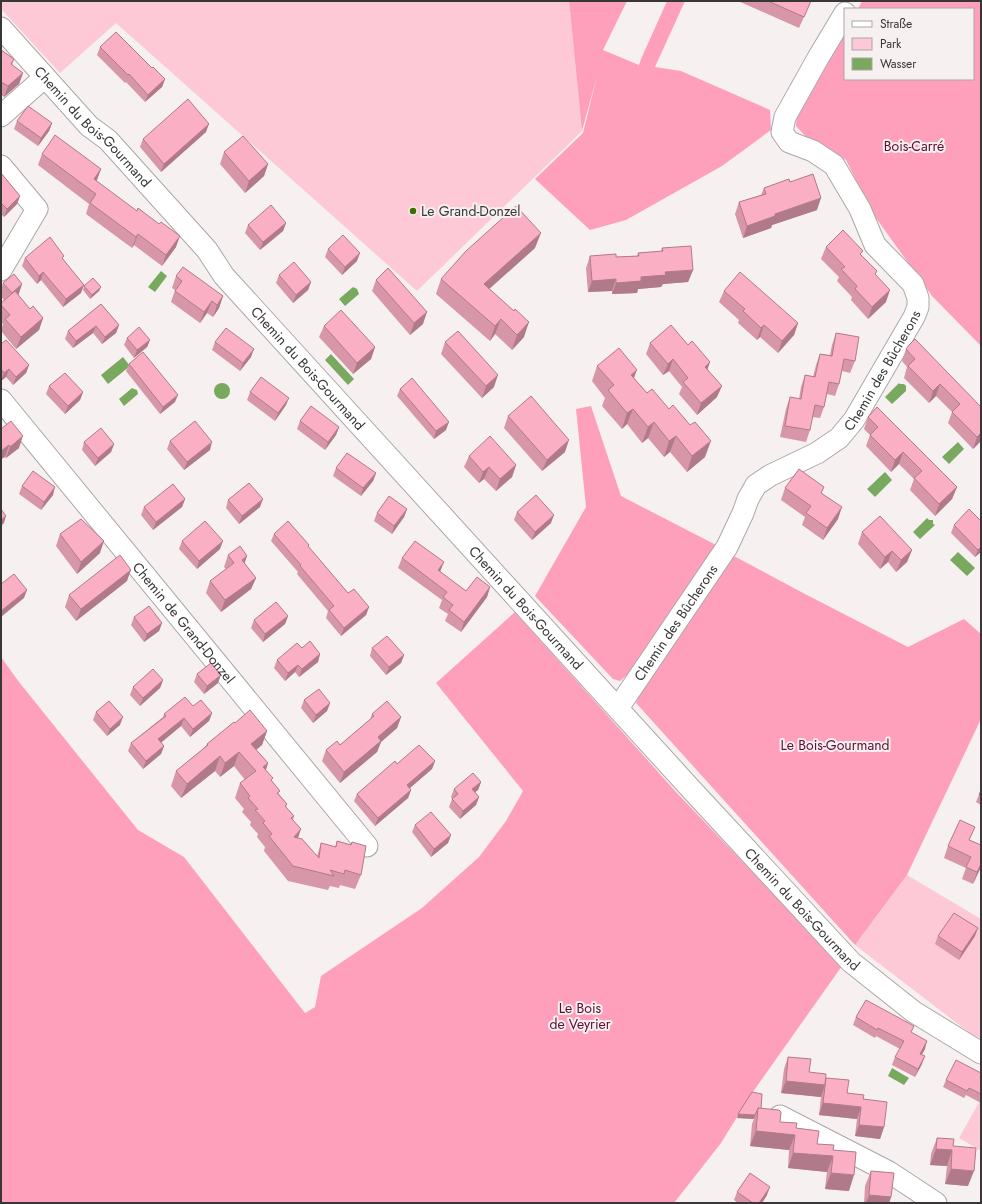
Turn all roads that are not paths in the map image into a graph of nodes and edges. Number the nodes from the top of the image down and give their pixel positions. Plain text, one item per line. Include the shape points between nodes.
1 (844, 15) edge
2 (1, 28) edge
3 (45, 77) junction
4 (1, 116) edge
5 (1, 166) edge
6 (1, 270) edge
7 (1, 400) edge
8 (618, 708) junction
9 (367, 846) edge
10 (981, 1053) edge
11 (780, 1116) edge
12 (936, 1203) edge

1 - 8 street, Chemin des Bûcherons via 785,117 782,132 789,142 813,151 834,165 860,209 875,245 913,284 918,307 854,420 839,438 817,453 756,485 727,547
2 - 3 street, Chemin du Bois-Gourmand
3 - 4 street
3 - 8 street, Chemin du Bois-Gourmand via 89,126 108,140 207,250 224,276
5 - 6 street via 37,209
7 - 9 street, Chemin de Grand-Donzel
8 - 10 street, Chemin du Bois-Gourmand via 851,962 914,1012
11 - 12 street via 889,1172

